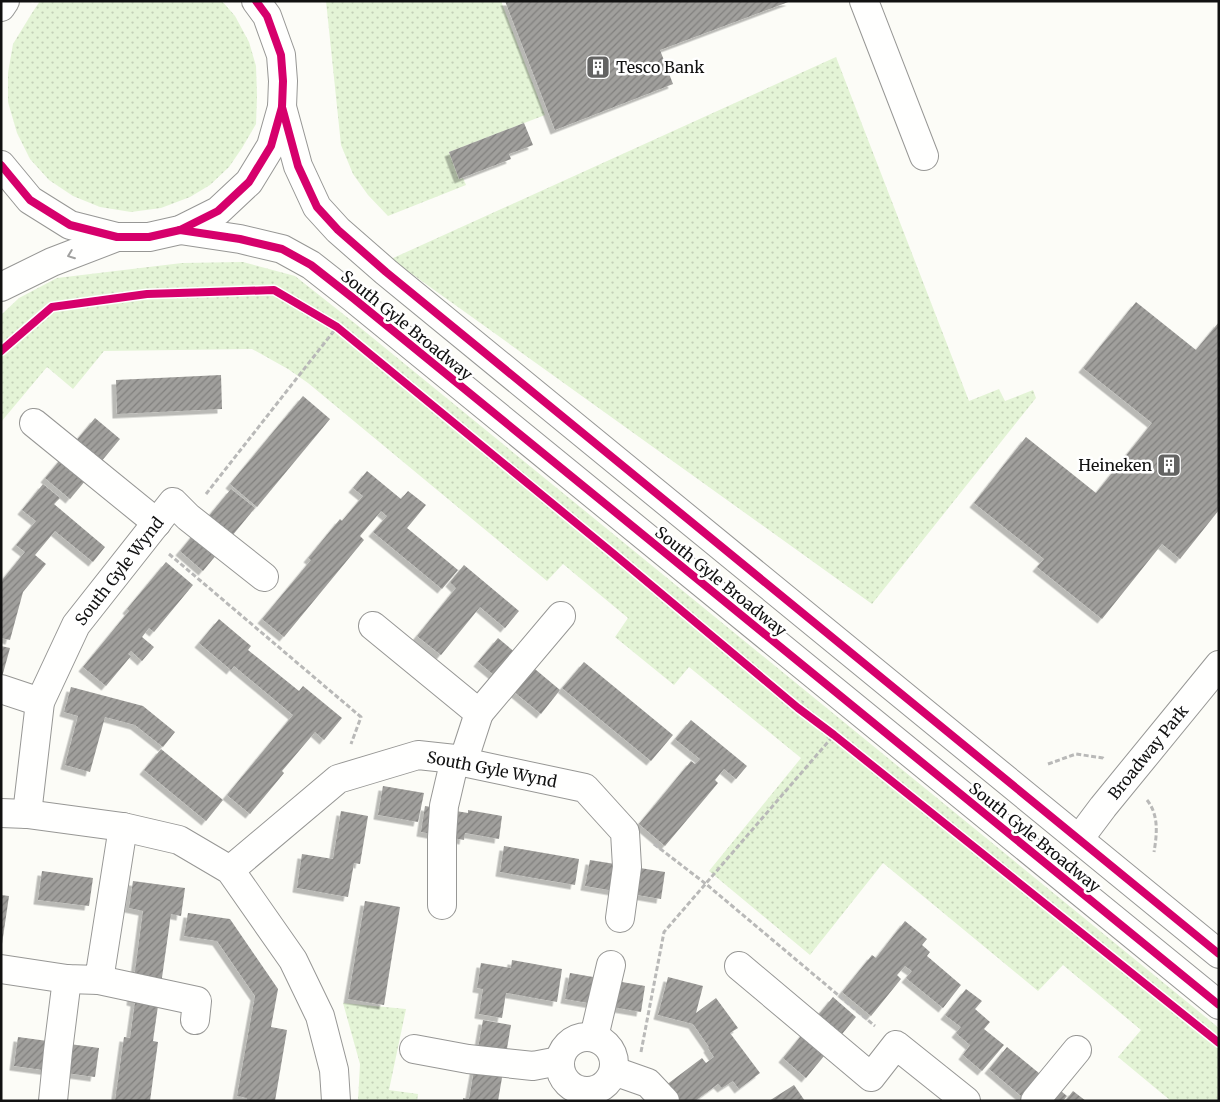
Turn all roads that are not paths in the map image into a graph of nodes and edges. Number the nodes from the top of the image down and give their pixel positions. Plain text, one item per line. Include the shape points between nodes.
1 (5, 1) edge
2 (256, 1) edge
3 (281, 1) edge
4 (864, 1) edge
5 (1, 7) edge
6 (281, 55) junction
7 (282, 107) junction
8 (924, 156) dead end
9 (1, 165) edge
10 (180, 230) junction
11 (117, 237) junction
12 (1, 287) edge
13 (34, 424) dead end
14 (166, 520) junction
15 (264, 577) dead end
16 (561, 616) dead end
17 (373, 626) dead end
18 (1219, 665) edge
19 (1, 690) edge
20 (40, 702) junction
21 (479, 713) junction
22 (459, 760) junction
23 (14, 814) edge
24 (123, 827) junction
25 (1078, 839) junction
26 (230, 870) junction
27 (442, 905) dead end
28 (620, 918) dead end
29 (1219, 954) edge
30 (611, 965) dead end
31 (739, 966) dead end
32 (1, 969) edge
33 (67, 979) junction
34 (99, 980) junction
35 (1219, 1005) edge
36 (195, 1020) dead end
37 (594, 1037) junction
38 (414, 1049) dead end
39 (1077, 1050) dead end
40 (559, 1061) junction
41 (625, 1075) junction
42 (578, 1095) edge
43 (53, 1101) edge
44 (336, 1101) edge
45 (665, 1101) edge
46 (966, 1101) edge
47 (1035, 1101) edge

1 - 5 street
2 - 6 street via 267,16
3 - 6 street
4 - 8 street
6 - 7 street
7 - 10 street via 271,146 249,182 218,210
7 - 25 street, South Gyle Broadway via 298,166 313,199 338,230
9 - 11 street via 30,200 70,225
10 - 11 street via 149,237
10 - 35 street, South Gyle Broadway via 282,249 311,265
11 -> 12 street via 52,262
13 - 14 street
14 - 15 street
14 - 20 street, South Gyle Wynd via 76,625
16 - 21 street
17 - 21 street
18 - 25 street, Broadway Park
19 - 20 street
20 - 23 street, South Gyle Wynd
21 - 22 street
22 - 26 street, South Gyle Wynd via 418,755 338,779
22 - 27 street via 444,806
22 - 28 street, South Gyle Wynd via 585,788 625,832 627,867
23 - 24 street, South Gyle Wynd
24 - 26 street, South Gyle Wynd via 179,840
24 - 34 street
25 - 29 street, South Gyle Broadway
26 - 44 street, South Gyle Wynd via 294,960 320,1016 334,1070
30 - 37 street
31 - 46 street via 871,1077 896,1045
32 - 33 street
33 - 34 street
33 - 43 street
34 - 36 street via 197,1001
37 - 40 street via 578,1037 565,1046
37 - 41 street via 607,1044
38 - 40 street via 533,1066
39 - 47 street
40 - 42 street via 561,1074
41 - 42 street
41 - 45 street via 648,1083

